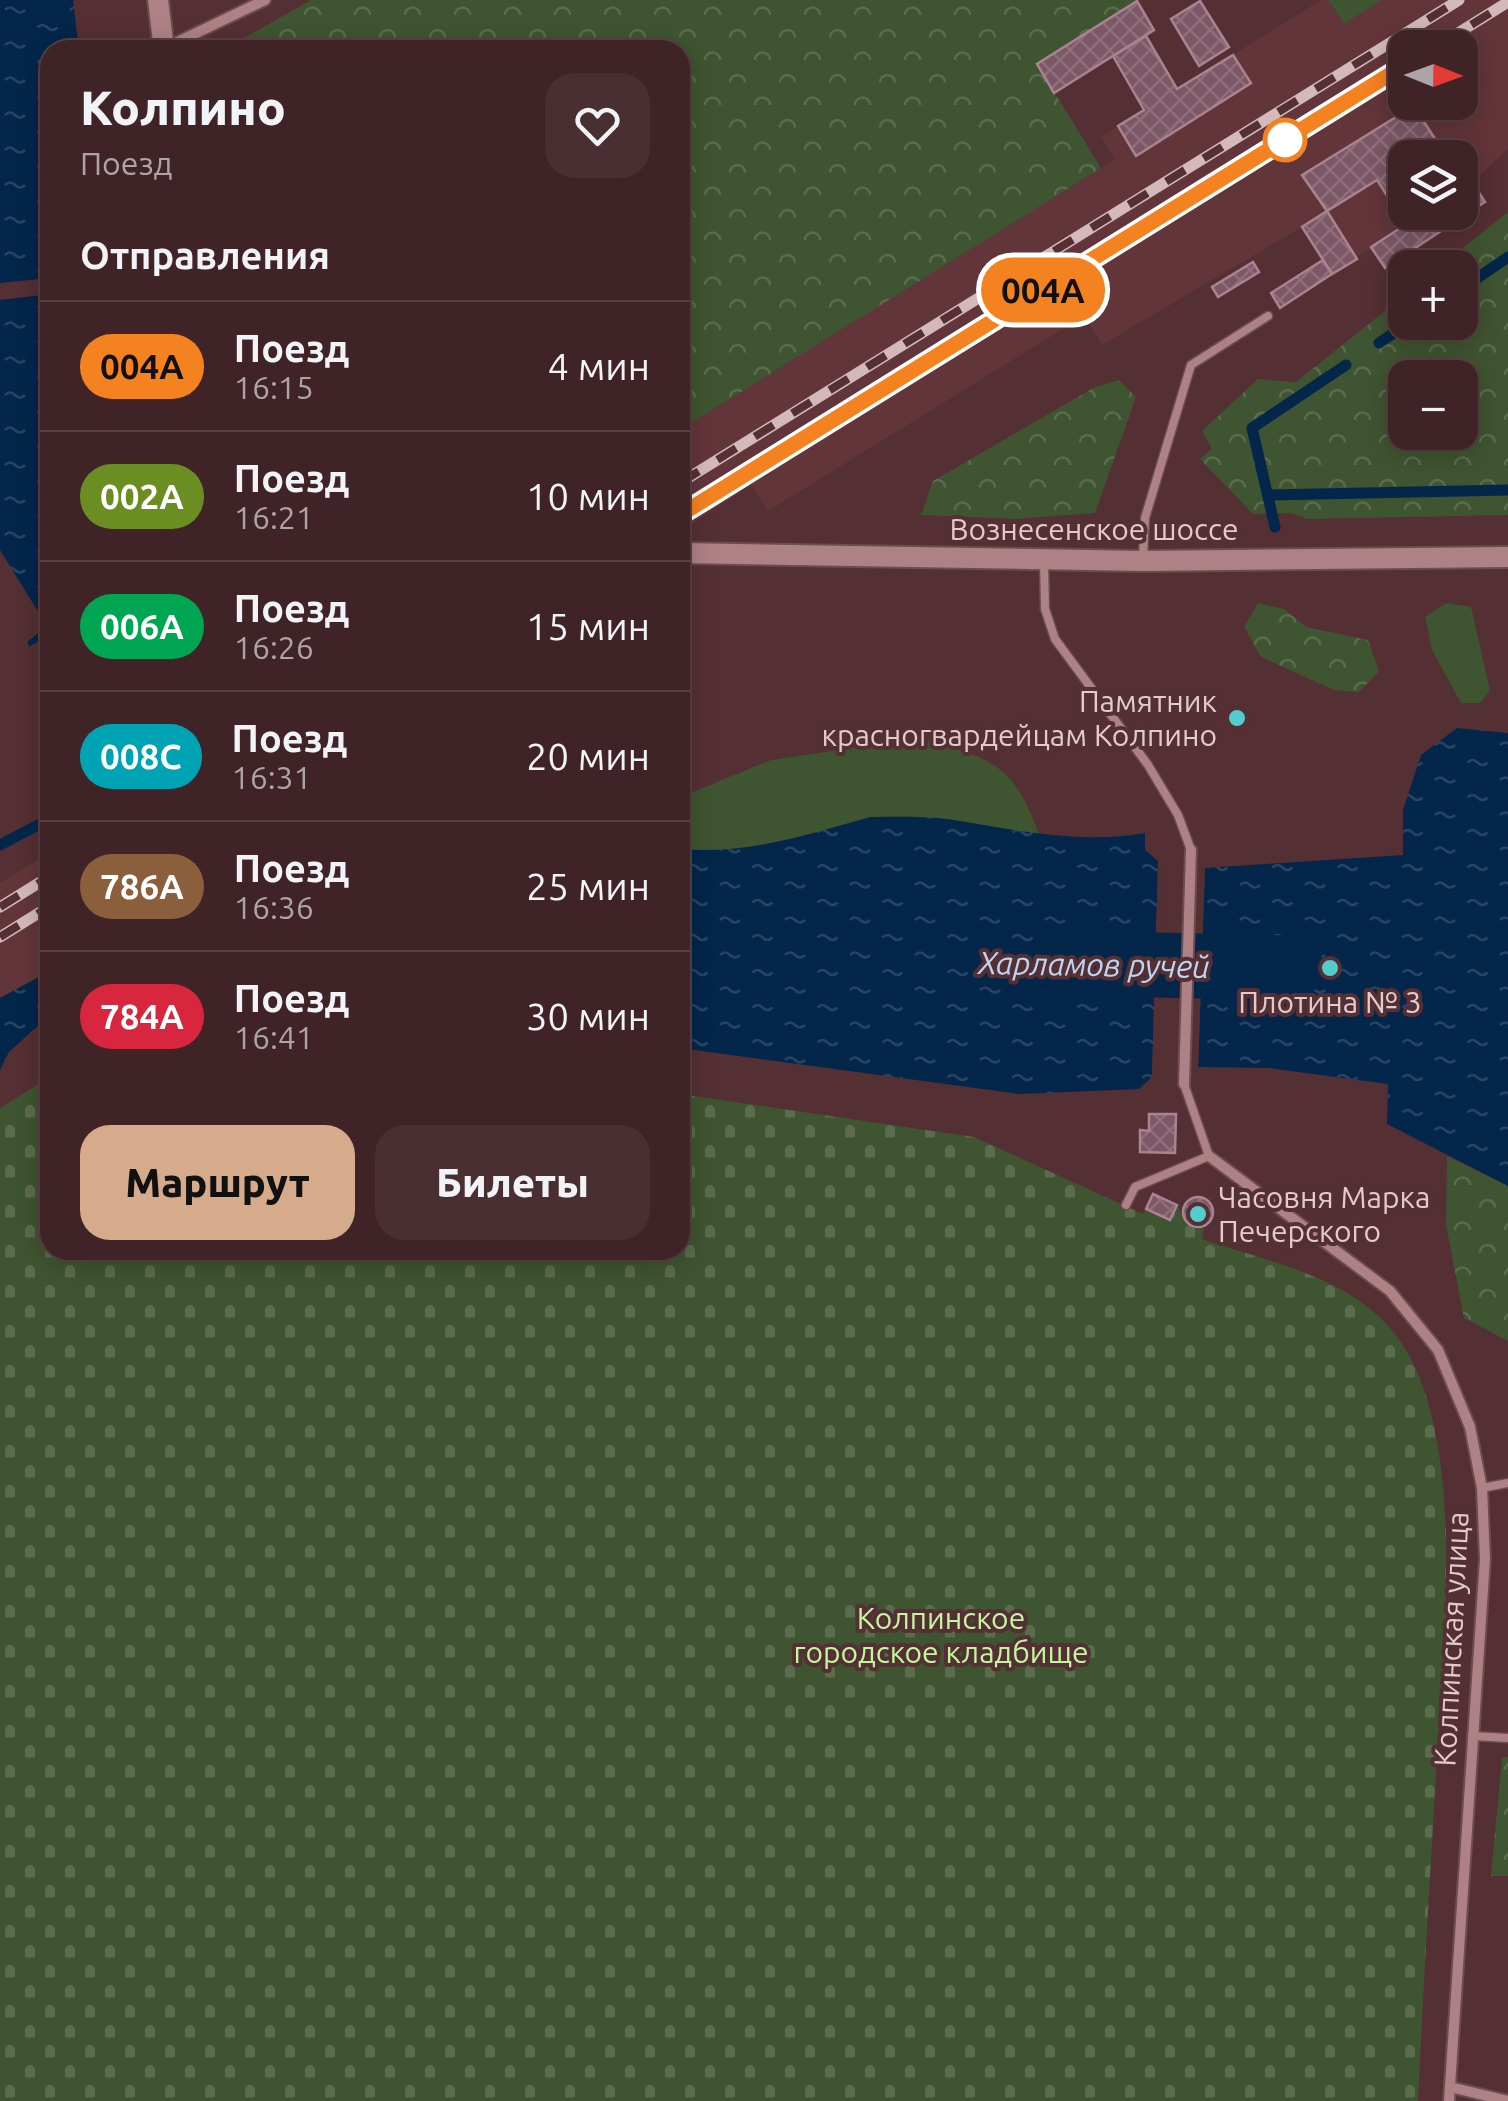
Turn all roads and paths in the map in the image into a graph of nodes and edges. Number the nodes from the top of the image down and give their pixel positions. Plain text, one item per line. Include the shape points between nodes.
1 (158, 0) edge
2 (265, 0) edge
3 (163, 40) edge
4 (183, 40) edge
5 (1268, 316) dead end
6 (690, 553) edge
7 (1508, 557) edge
8 (1044, 561) junction
9 (1143, 561) junction
10 (1190, 850) joint
11 (1184, 1084) joint
12 (1209, 1156) junction
13 (1126, 1204) dead end
14 (1508, 1483) edge
15 (1482, 1488) junction
16 (1472, 1736) junction
17 (1508, 1738) edge
18 (1450, 2087) junction
19 (1449, 2101) edge
20 (1508, 2101) edge

1 - 3 street
2 - 4 street
5 - 9 lane via 1191,364 1145,518
6 - 8 street, Вознесенское шоссе
7 - 9 street, Вознесенское шоссе
8 - 9 street, Вознесенское шоссе
8 - 10 lane via 1045,608 1055,640 1148,766
10 - 11 street
11 - 12 lane
12 - 13 lane via 1135,1186
12 - 15 street, Колпинская улица via 1390,1291 1438,1350 1470,1427
14 - 15 lane
15 - 16 street, Колпинская улица via 1485,1559
16 - 17 lane
16 - 18 street, Колпинская улица
18 - 19 street, Колпинская улица
18 - 20 street

